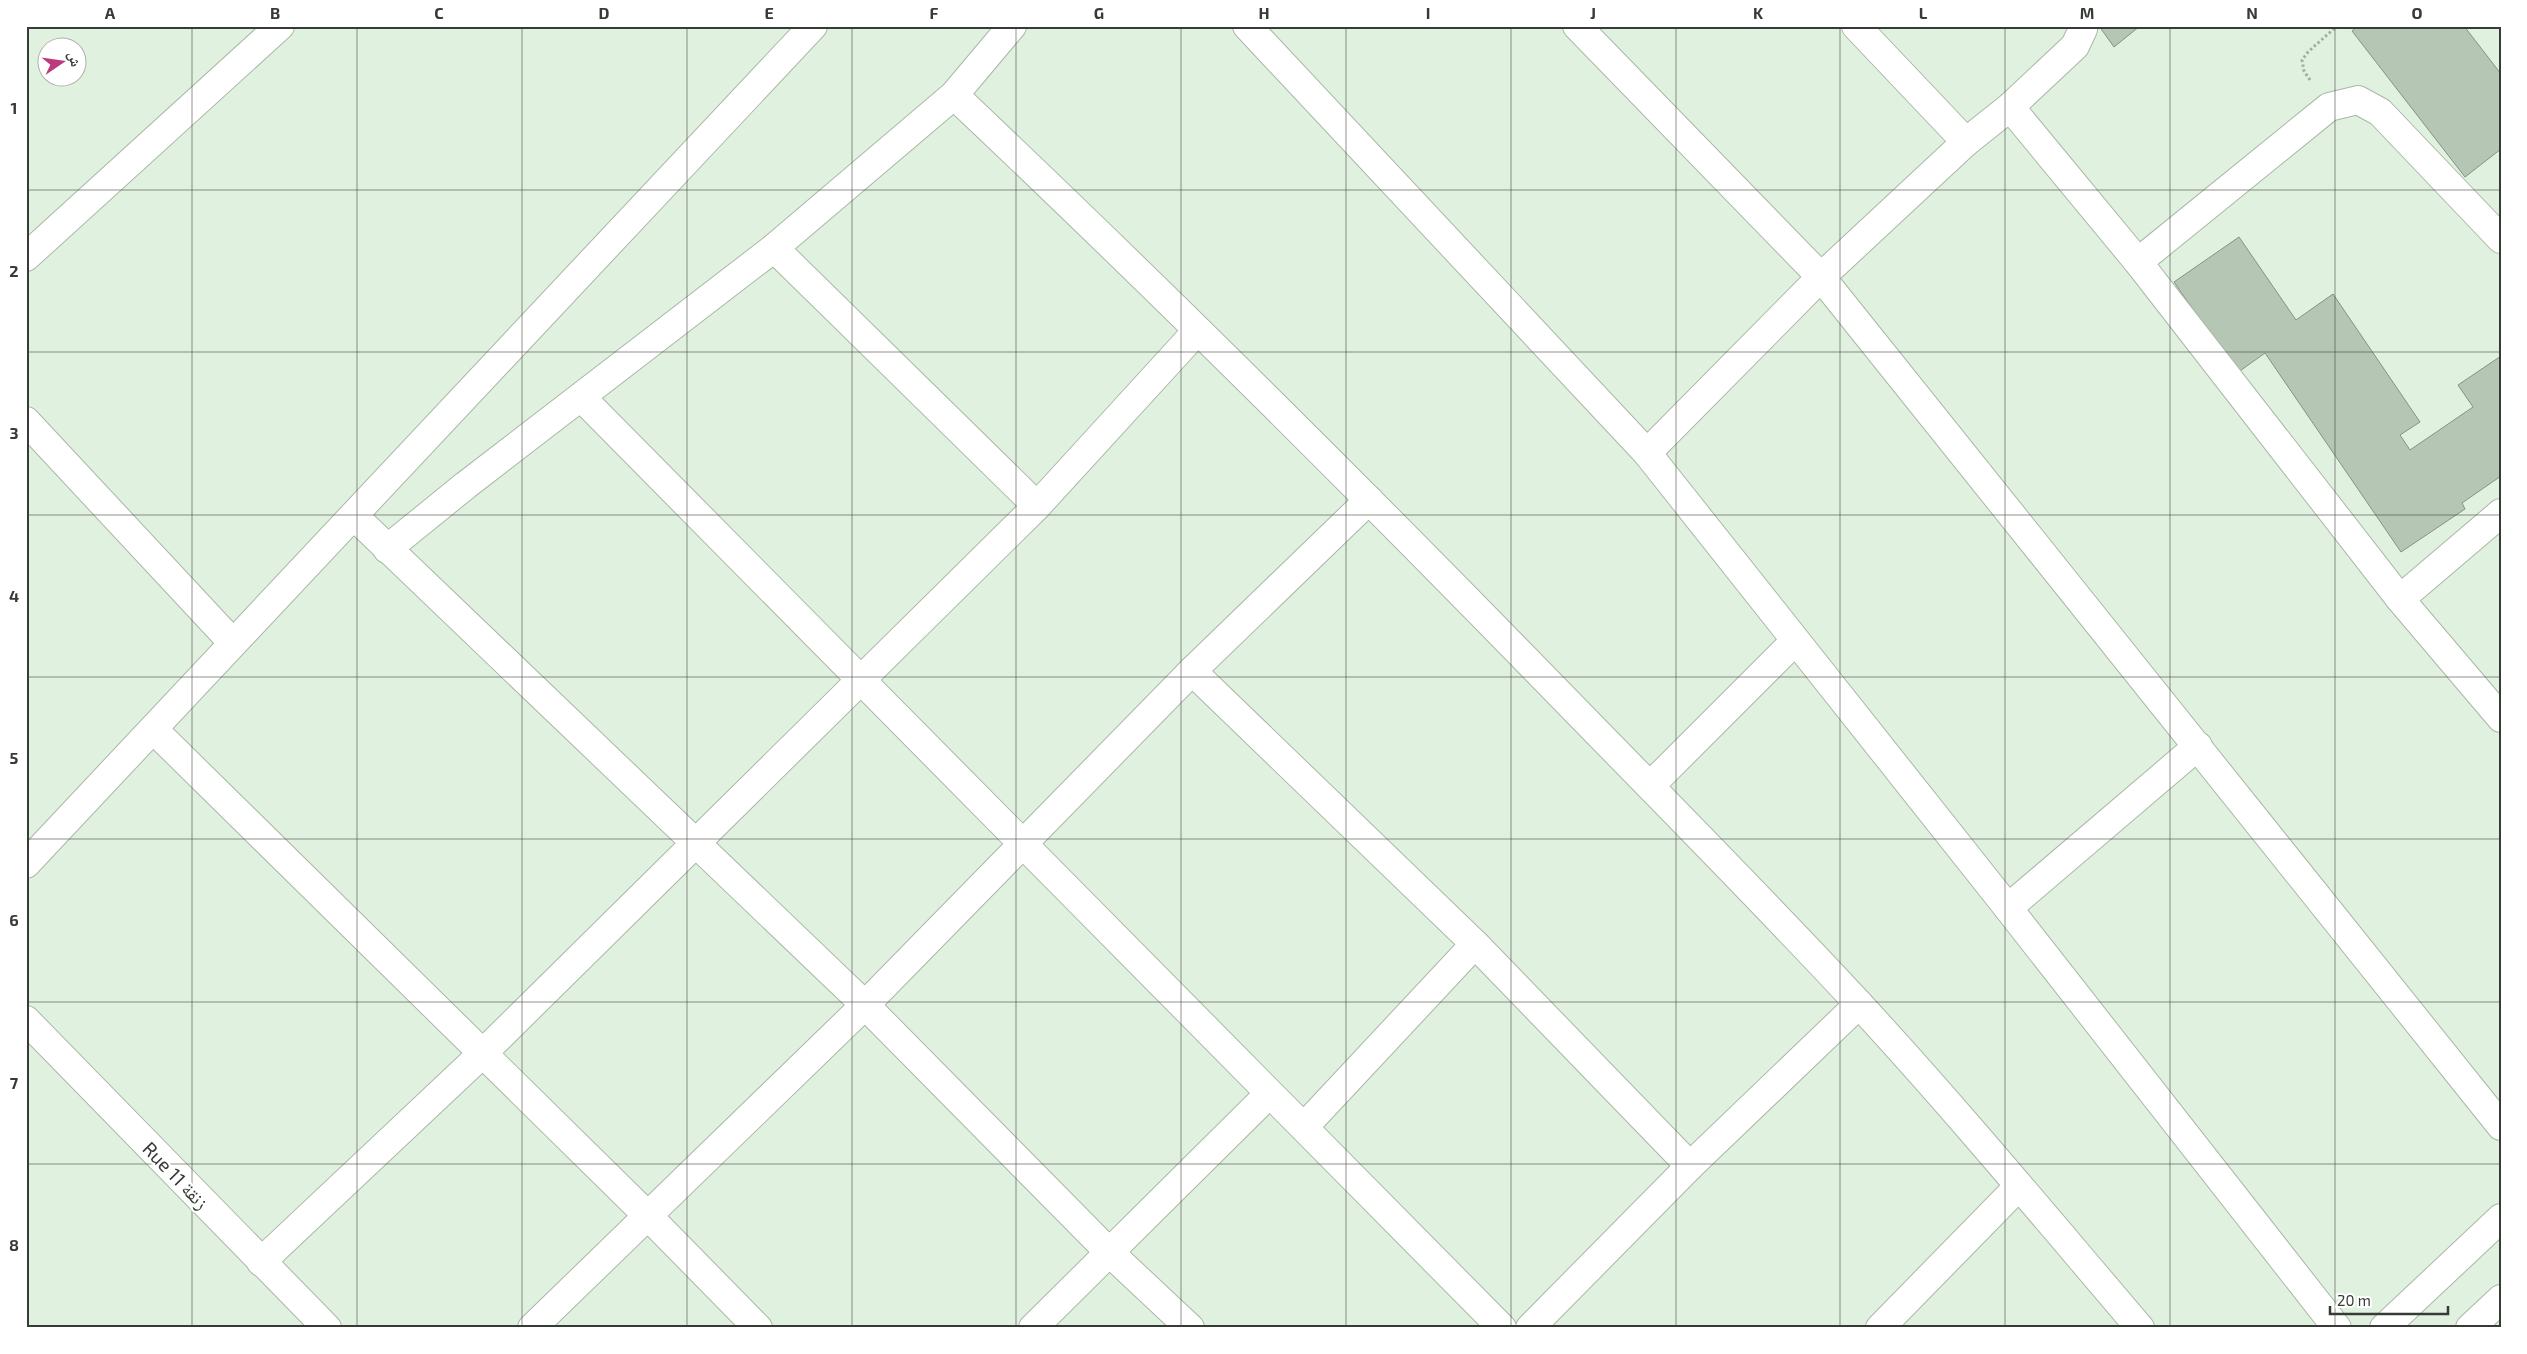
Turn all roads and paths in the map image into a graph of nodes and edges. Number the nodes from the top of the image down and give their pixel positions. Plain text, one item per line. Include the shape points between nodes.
1 (280, 26) edge
2 (813, 26) edge
3 (1012, 26) edge
4 (1247, 26) edge
5 (1577, 26) edge
6 (1856, 26) edge
7 (2337, 26) edge
8 (2082, 28) edge
9 (954, 95) junction
10 (2010, 106) junction
11 (2328, 107) junction
12 (1966, 142) junction
13 (2501, 239) edge
14 (774, 248) junction
15 (26, 257) edge
16 (2138, 262) junction
17 (1821, 277) junction
18 (1198, 331) junction
19 (581, 397) junction
20 (26, 421) edge
21 (1647, 453) junction
22 (1370, 500) junction
23 (1037, 506) junction
24 (2501, 513) edge
25 (354, 516) junction
26 (387, 550) junction
27 (2400, 599) junction
28 (1795, 641) junction
29 (233, 643) junction
30 (1192, 671) junction
31 (861, 680) junction
32 (2501, 718) edge
33 (154, 730) junction
34 (2198, 746) junction
35 (1650, 786) junction
36 (1024, 843) junction
37 (695, 844) junction
38 (26, 864) edge
39 (2008, 908) junction
40 (1475, 944) junction
41 (1859, 1004) junction
42 (865, 1005) junction
43 (26, 1020) edge
44 (482, 1054) junction
45 (1269, 1094) junction
46 (2501, 1126) edge
47 (1304, 1127) junction
48 (1690, 1166) junction
49 (2019, 1186) junction
50 (647, 1215) junction
51 (2501, 1218) edge
52 (1109, 1252) junction
53 (261, 1262) junction
54 (2501, 1299) edge
55 (2474, 1326) edge
56 (327, 1328) edge
57 (532, 1328) edge
58 (758, 1328) edge
59 (1033, 1328) edge
60 (1190, 1328) edge
61 (1502, 1328) edge
62 (1530, 1328) edge
63 (1880, 1328) edge
64 (2140, 1328) edge
65 (2337, 1328) edge
66 (2384, 1328) edge

1 - 15 street
2 - 25 street
3 - 9 street
4 - 21 street
5 - 17 street
6 - 12 street
7 - 11 path via 2302,60 2304,71
8 - 10 street via 2074,46
9 - 14 street
9 - 18 street
10 - 12 street
10 - 16 street
11 - 13 street via 2358,100 2380,112
11 - 16 street
12 - 17 street
14 - 19 street
14 - 23 street
16 - 27 street
17 - 21 street
17 - 34 street
18 - 22 street
18 - 23 street
19 - 26 street
19 - 31 street
20 - 29 street
21 - 28 street
22 - 30 street
22 - 35 street
23 - 31 street
24 - 27 street
25 - 26 street
25 - 29 street
26 - 37 street
27 - 32 street
28 - 35 street
28 - 39 street
29 - 33 street
30 - 36 street
30 - 40 street
31 - 36 street
31 - 37 street
33 - 38 street
33 - 44 street
34 - 39 street
34 - 46 street
35 - 41 street
36 - 42 street
36 - 45 street
37 - 42 street
37 - 44 street
39 - 65 street
40 - 47 street
40 - 48 street
41 - 48 street
41 - 49 street
42 - 50 street
42 - 52 street
43 - 53 street, Rue 11 زنقة
44 - 50 street
44 - 53 street
45 - 47 street
45 - 52 street
47 - 61 street
48 - 62 street
49 - 63 street
49 - 64 street
50 - 57 street
50 - 58 street
51 - 66 street
52 - 59 street
52 - 60 street
53 - 56 street, Rue 11 زنقة
54 - 55 street

